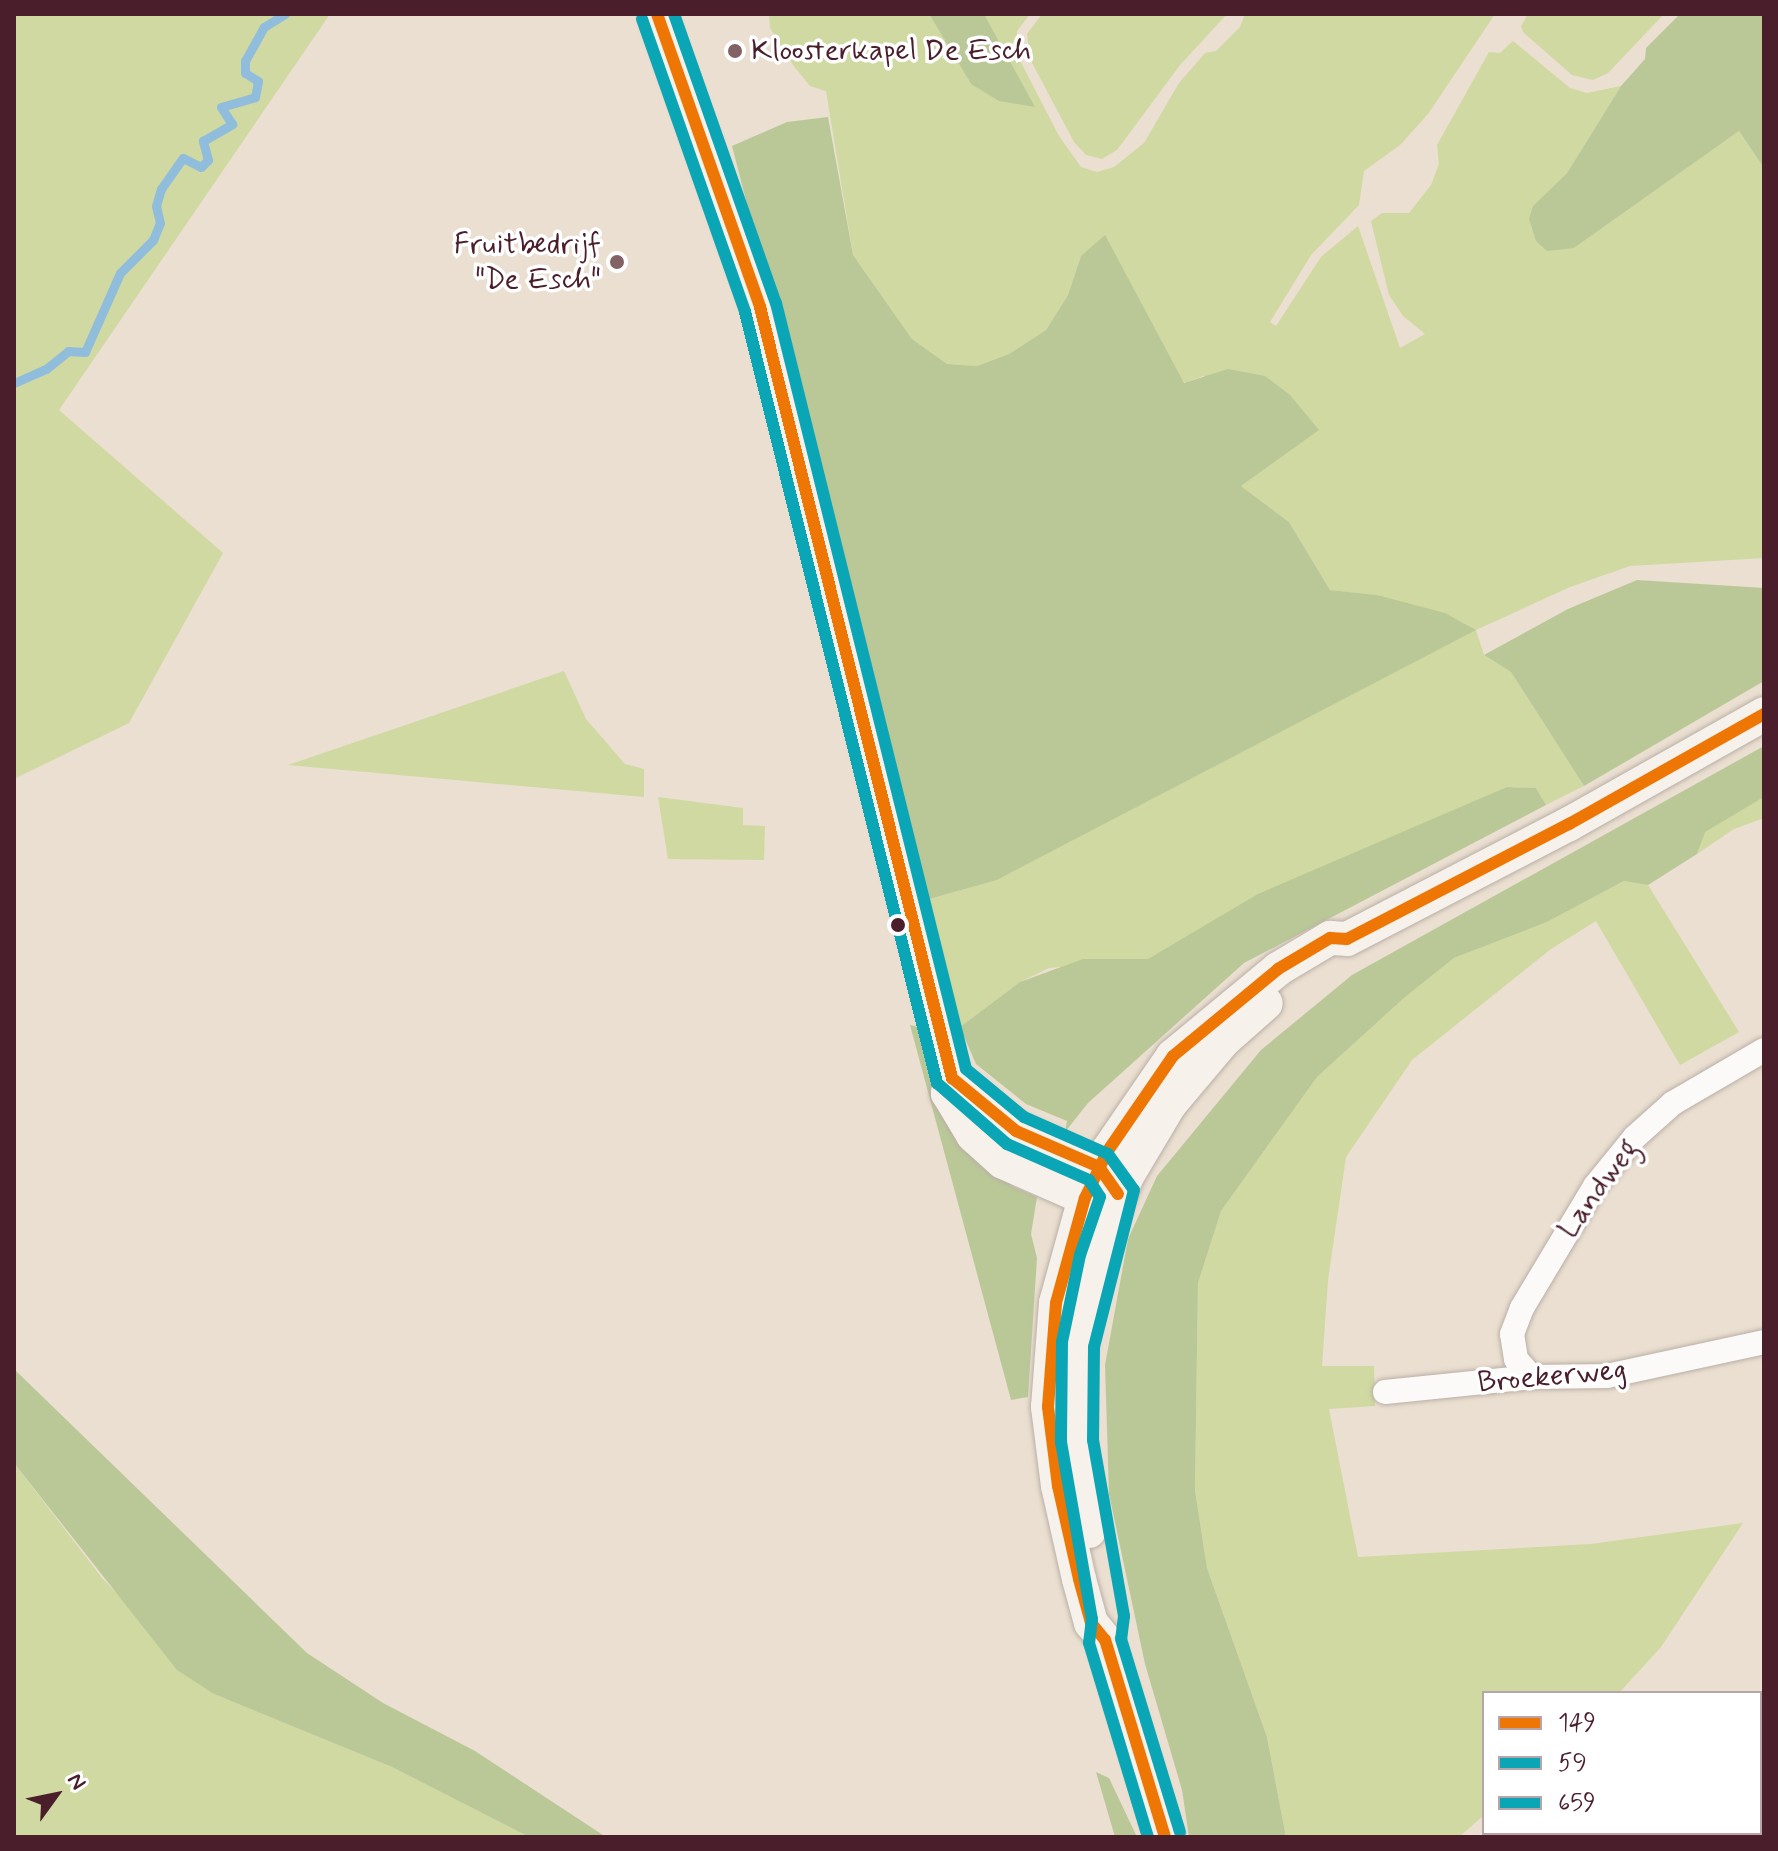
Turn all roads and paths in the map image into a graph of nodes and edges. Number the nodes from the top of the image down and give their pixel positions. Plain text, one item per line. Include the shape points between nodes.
1 (657, 14) edge
2 (1764, 714) edge
3 (1764, 1050) edge
4 (1101, 1187) junction
5 (1764, 1342) edge
6 (1532, 1377) junction
7 (1385, 1392) dead end
8 (1165, 1837) edge

1 - 4 main road via 760,307 952,1078 948,1093 994,1156
2 - 4 main road via 1569,824 1347,939 1339,954 1254,1013 1200,1065
3 - 6 street, Landweg via 1673,1103 1635,1137 1595,1186 1512,1334 1516,1359
4 - 8 main road via 1076,1372 1081,1478 1108,1619 1105,1640
5 - 6 street, Broekerweg via 1607,1376
6 - 7 street, Broekerweg

